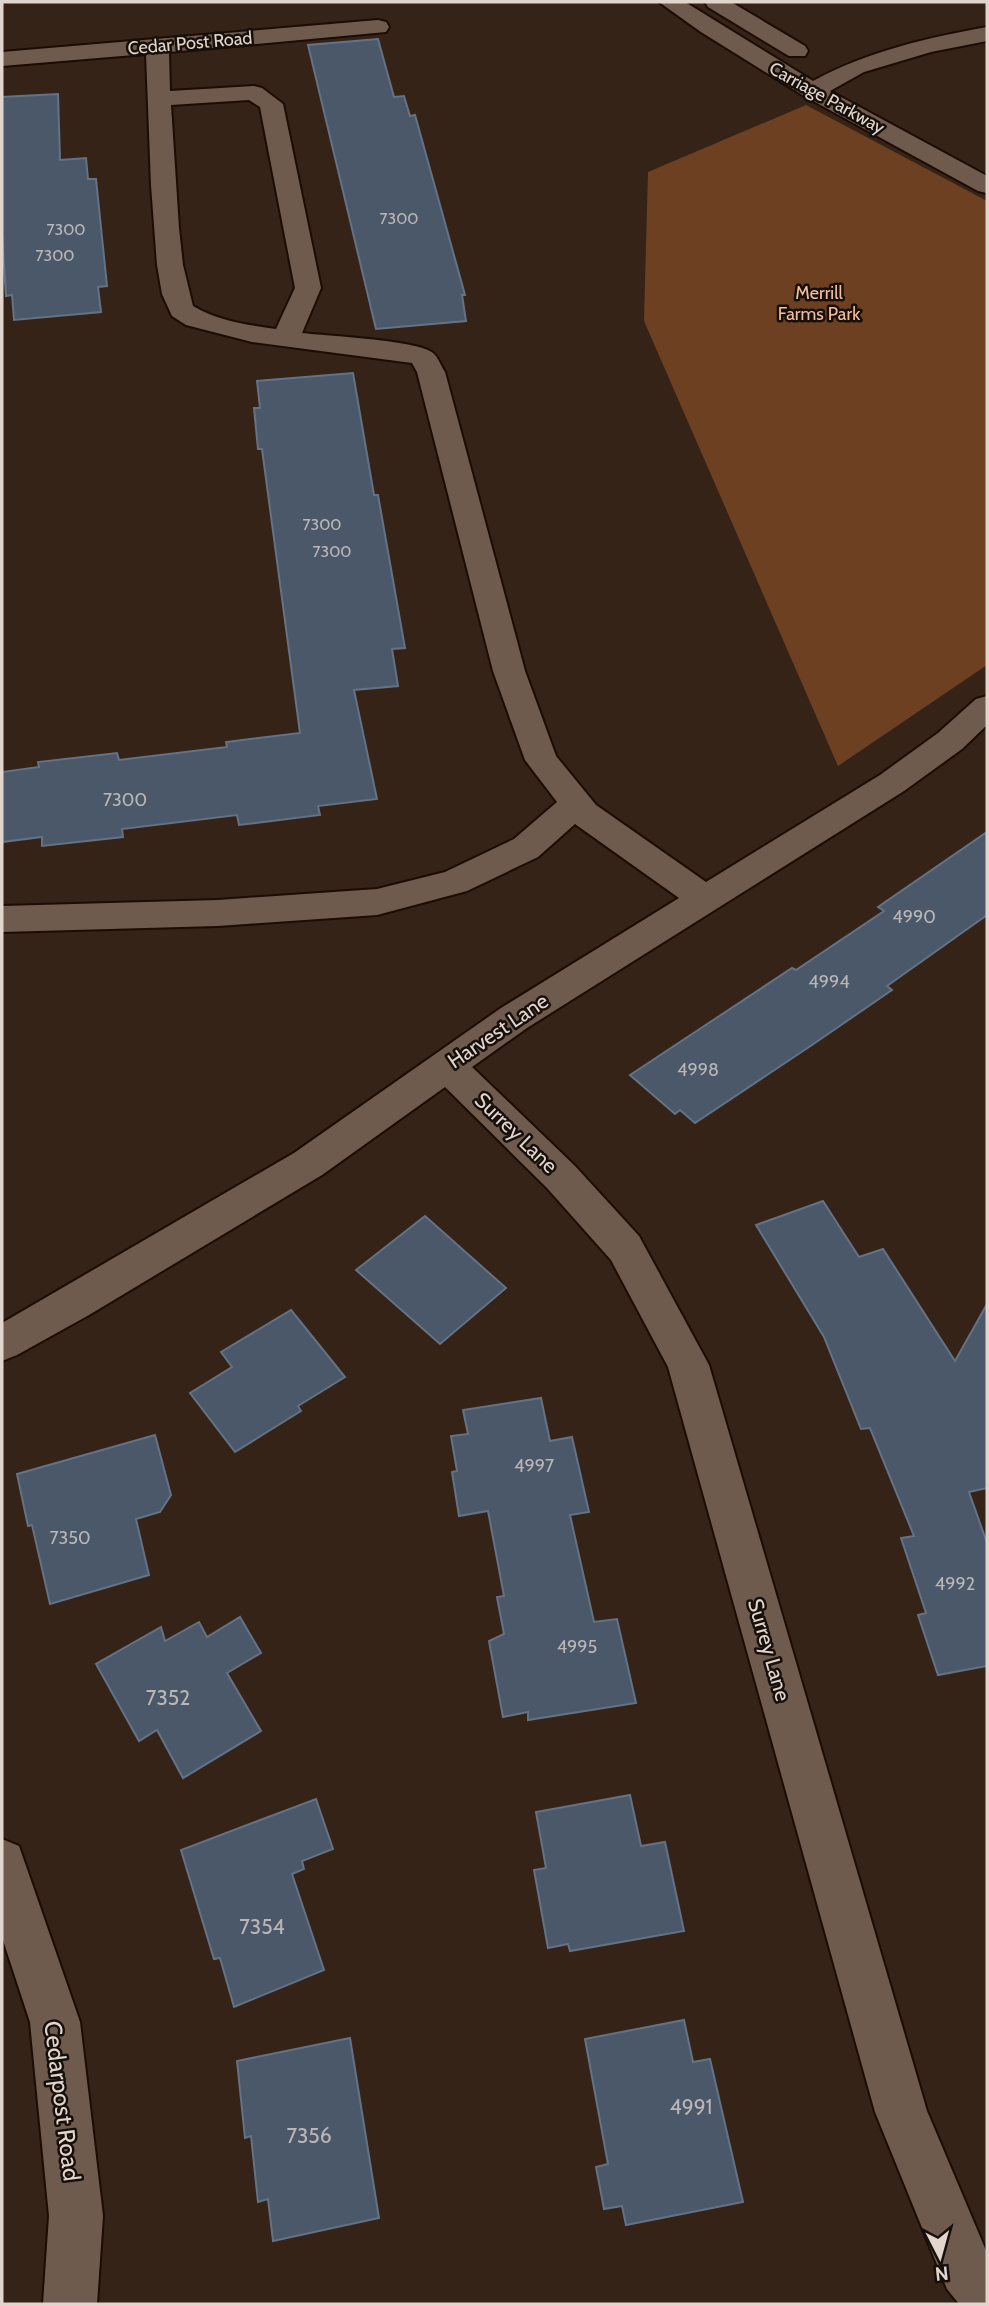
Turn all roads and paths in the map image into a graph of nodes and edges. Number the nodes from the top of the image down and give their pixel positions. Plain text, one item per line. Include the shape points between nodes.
1 (670, 2) edge
2 (716, 2) edge
3 (378, 27) dead end
4 (987, 34) edge
5 (156, 46) junction
6 (2, 59) edge
7 (839, 77) junction
8 (862, 90) dead end
9 (812, 91) junction
10 (159, 99) junction
11 (987, 186) edge
12 (286, 338) junction
13 (987, 707) edge
14 (576, 804) junction
15 (705, 899) junction
16 (2, 919) edge
17 (447, 1066) junction
18 (2, 1343) edge
19 (2, 1863) edge
20 (987, 2295) edge
21 (70, 2304) edge

1 - 9 street, Carriage Parkway
2 - 7 street, Carriage Parkway
3 - 5 street, Cedar Post Road
4 - 7 street via 928,46 856,67
5 - 6 street, Cedar Post Road
5 - 10 street
7 - 8 street, Carriage Parkway
7 - 9 street
9 - 11 street, Carriage Parkway
10 - 12 street via 169,270 179,309 193,319 244,333
10 - 12 street via 254,93 271,104 308,288
12 - 14 street via 423,358 431,372 509,671 541,760
13 - 15 street, Harvest Lane via 892,783
14 - 15 street
14 - 16 street via 526,848 455,882 377,902 218,913
15 - 17 street, Harvest Lane via 514,1018
17 - 18 street, Harvest Lane via 308,1164
17 - 20 street, Surrey Lane via 561,1177 625,1248 688,1365 901,2112 966,2270
19 - 21 street, Cedarpost Road via 55,2022 76,2216

